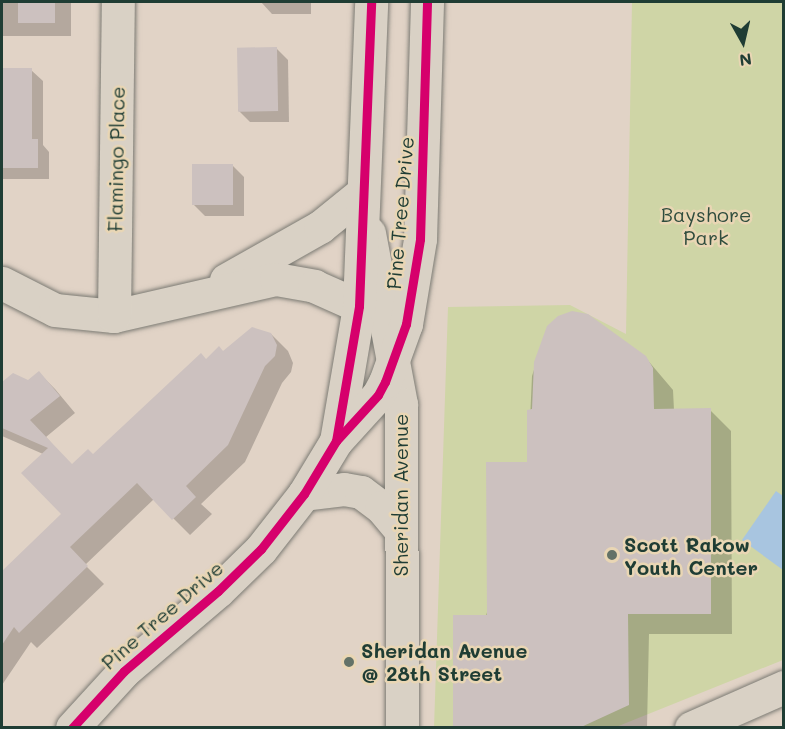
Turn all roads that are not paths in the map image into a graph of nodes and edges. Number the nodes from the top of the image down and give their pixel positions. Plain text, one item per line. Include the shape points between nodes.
1 (118, 2) edge
2 (371, 2) edge
3 (427, 2) edge
4 (362, 193) junction
5 (2, 283) edge
6 (200, 298) junction
7 (359, 306) junction
8 (114, 316) junction
9 (392, 366) junction
10 (336, 441) junction
11 (304, 494) junction
12 (400, 530) junction
13 (783, 687) edge
14 (72, 728) edge
15 (402, 728) edge
16 (691, 728) edge

1 - 8 street, Flamingo Place
2 - 4 street, Pine Tree Drive
3 - 9 street, Pine Tree Drive via 420,239 406,324
4 - 6 street via 320,227 252,263
4 - 7 street, Pine Tree Drive
4 - 9 street, Sheridan Avenue
5 - 8 street via 54,310
6 - 7 street via 258,281 286,279
6 - 8 street
7 - 10 street, Pine Tree Drive
9 - 10 street, Pine Tree Drive via 378,395
9 - 12 street, Sheridan Avenue via 401,404
10 - 11 street, Pine Tree Drive
11 - 12 street via 344,489 360,492 381,507
11 - 14 street, Pine Tree Drive via 239,571 124,671
12 - 15 street, Sheridan Avenue
13 - 16 street

